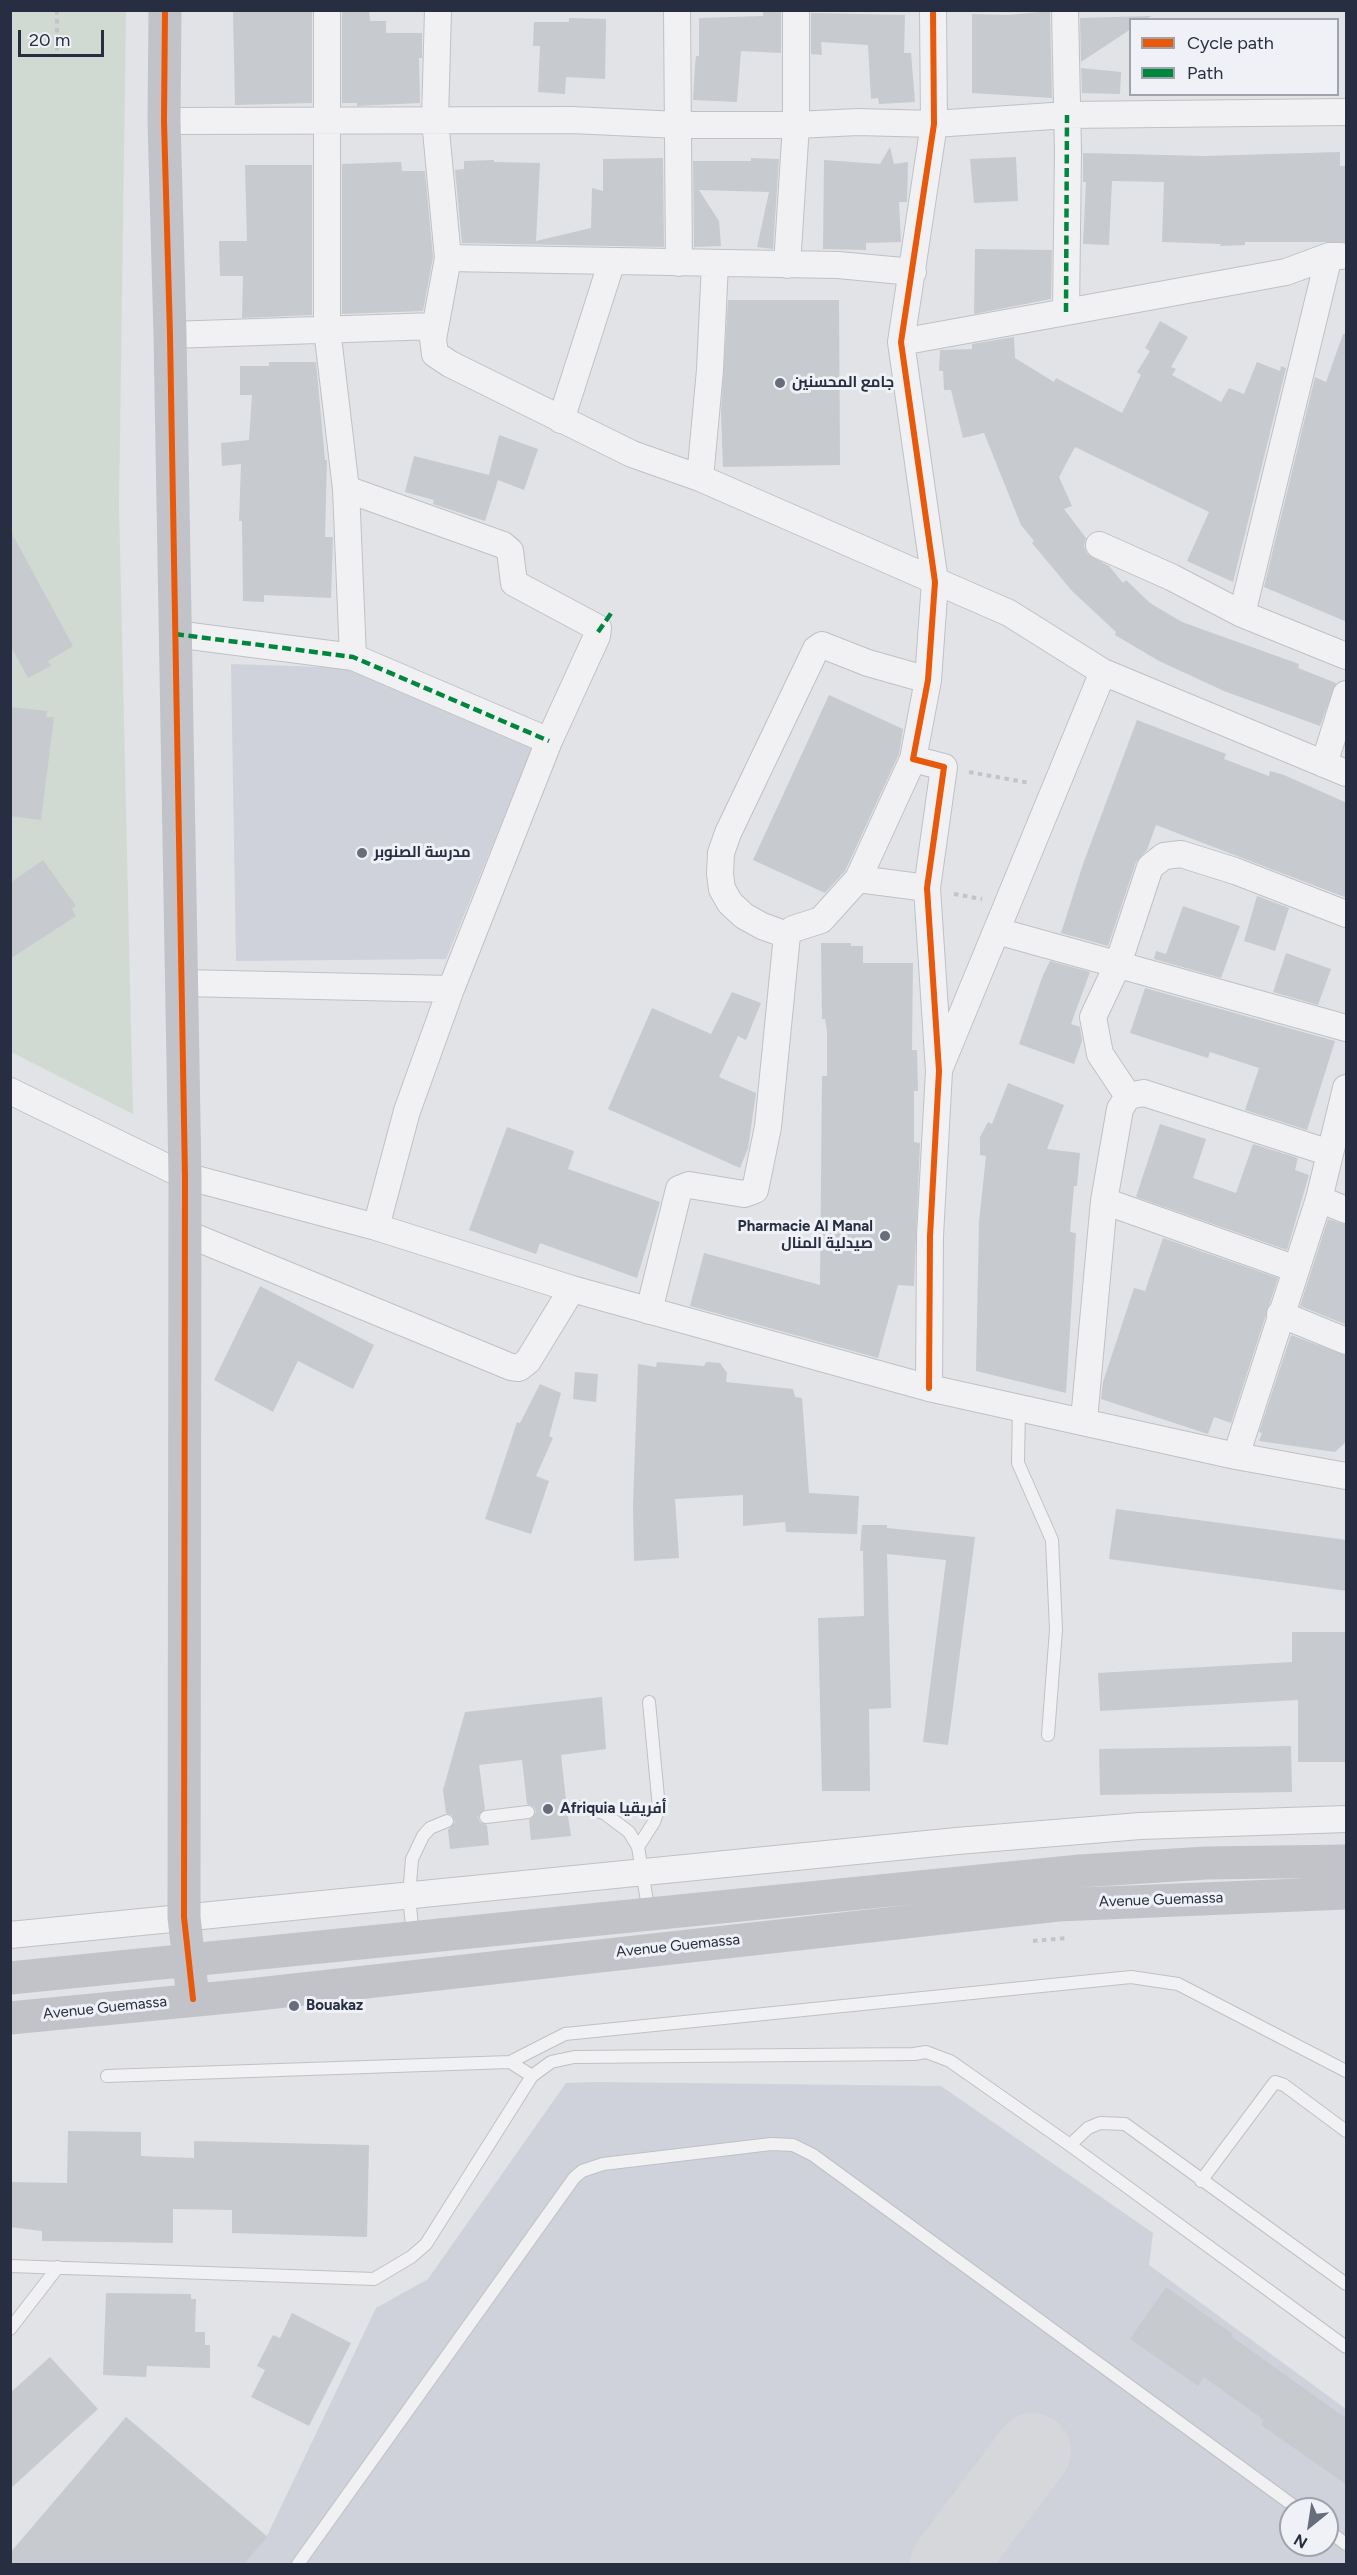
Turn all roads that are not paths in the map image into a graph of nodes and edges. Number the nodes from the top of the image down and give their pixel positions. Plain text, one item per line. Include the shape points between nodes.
1 (165, 10) edge
2 (327, 10) edge
3 (438, 10) edge
4 (677, 10) edge
5 (796, 10) edge
6 (933, 10) edge
7 (1065, 10) edge
8 (1347, 112) edge
9 (1067, 115) junction
10 (435, 120) junction
11 (164, 121) junction
12 (326, 121) junction
13 (934, 124) junction
14 (678, 125) junction
15 (796, 125) junction
16 (1338, 256) edge
17 (448, 258) junction
18 (612, 261) junction
19 (679, 262) junction
20 (715, 263) junction
21 (787, 265) junction
22 (913, 272) junction
23 (1066, 312) junction
24 (435, 326) junction
25 (327, 328) junction
26 (170, 335) junction
27 (902, 342) junction
28 (561, 420) junction
29 (700, 478) junction
30 (346, 489) junction
31 (1099, 545) dead end
32 (935, 582) junction
33 (1242, 614) junction
34 (175, 634) junction
35 (353, 657) junction
36 (1347, 657) edge
37 (1103, 672) junction
38 (928, 680) junction
39 (1347, 694) edge
40 (549, 741) junction
41 (913, 759) junction
42 (1335, 769) edge
43 (858, 879) junction
44 (927, 888) junction
45 (1347, 914) edge
46 (997, 931) junction
47 (787, 935) junction
48 (1118, 964) junction
49 (183, 983) junction
50 (451, 989) junction
51 (1347, 1028) edge
52 (939, 1071) junction
53 (1347, 1088) edge
54 (10, 1091) edge
55 (1128, 1096) junction
56 (1330, 1153) junction
57 (184, 1176) junction
58 (1319, 1199) junction
59 (1104, 1200) junction
60 (1347, 1210) edge
61 (376, 1227) junction
62 (184, 1233) junction
63 (1296, 1269) junction
64 (572, 1289) junction
65 (648, 1311) junction
66 (1280, 1314) junction
67 (1347, 1341) edge
68 (929, 1388) junction
69 (1019, 1407) junction
70 (1084, 1420) junction
71 (1236, 1456) junction
72 (1345, 1474) edge
73 (650, 1702) dead end
74 (1048, 1736) dead end
75 (567, 1808) dead end
76 (528, 1812) dead end
77 (486, 1817) dead end
78 (1347, 1820) edge
79 (447, 1821) dead end
80 (638, 1847) junction
81 (1347, 1861) edge
82 (641, 1873) junction
83 (1347, 1893) edge
84 (409, 1896) junction
85 (649, 1914) junction
86 (184, 1917) junction
87 (10, 1935) edge
88 (413, 1937) junction
89 (189, 1959) junction
90 (10, 1978) edge
91 (193, 1999) junction
92 (10, 2018) edge
93 (510, 2062) junction
94 (1347, 2071) edge
95 (107, 2076) dead end
96 (532, 2076) junction
97 (1347, 2131) edge
98 (1070, 2145) junction
99 (1201, 2181) junction
100 (10, 2266) edge
101 (58, 2267) junction
102 (1347, 2284) edge
103 (10, 2329) edge
104 (1347, 2347) edge
105 (1282, 2497) edge
106 (298, 2565) edge

1 - 11 main road
2 - 12 street
3 - 10 street
4 - 14 street
5 - 15 street
6 - 13 street
7 - 9 street
8 - 9 street
9 - 13 street
9 - 23 street
10 - 12 street
10 - 14 street
10 - 17 street
11 - 12 street
11 - 26 main road
12 - 25 street
13 - 15 street
13 - 22 street
14 - 15 street
14 - 19 street
15 - 21 street
16 - 23 street via 1286,272
16 - 33 street
17 - 18 street
17 - 24 street
18 - 19 street
18 - 28 street
19 - 20 street
20 - 21 street
20 - 29 street
21 - 22 street
22 - 27 street
23 - 27 street
24 - 25 street
24 - 28 street via 435,354 442,360
25 - 26 street
25 - 30 street
26 - 34 main road
27 - 32 street
28 - 29 street via 632,454
29 - 32 street
30 - 35 street
30 - 40 street via 503,545 510,551 514,583 598,628
31 - 33 street
32 - 37 street via 1009,613
32 - 38 street
33 - 36 street
34 - 35 street
34 - 49 main road
35 - 40 street
37 - 42 street
37 - 46 street
38 - 41 street
38 - 47 street via 822,645 812,656 721,853 722,889 730,903 744,916
39 - 42 street
40 - 50 street
41 - 43 street
41 - 44 street via 944,767
43 - 44 street
43 - 47 street via 821,920 793,929
44 - 52 street
45 - 48 street via 1180,854 1164,856 1150,867
46 - 48 street
46 - 52 street
47 - 65 street via 768,1127 754,1190 744,1194 688,1185 679,1189
48 - 51 street
48 - 55 street via 1093,1017 1100,1054
49 - 50 street
49 - 57 main road
50 - 61 street via 407,1111
52 - 68 street via 929,1246
53 - 56 street
54 - 57 street
55 - 56 street via 1143,1093
55 - 59 street via 1120,1109
56 - 58 street
57 - 61 street
57 - 62 main road
58 - 60 street
58 - 63 street
59 - 63 street
59 - 70 street
61 - 64 street
62 - 64 street via 511,1367 519,1368 528,1361
62 - 86 main road
63 - 66 street
64 - 65 street
65 - 68 street
66 - 67 street
66 - 71 street
68 - 69 street
69 - 70 street
69 - 74 lane via 1018,1463 1052,1540 1056,1630
70 - 71 street
71 - 72 street
73 - 80 lane via 659,1808
75 - 80 lane via 604,1813 618,1822
76 - 77 lane
78 - 82 street via 1140,1826
79 - 84 lane via 430,1828 419,1842 409,1872
80 - 82 lane
81 - 85 main road via 1206,1863 1080,1871
82 - 84 street
82 - 85 lane
83 - 91 main road, Avenue Guemassa via 1058,1905
84 - 86 street
84 - 88 lane
85 - 88 main road
86 - 87 street
86 - 89 main road
88 - 89 main road
89 - 90 main road
89 - 91 main road
91 - 92 main road, Avenue Guemassa
93 - 94 lane via 564,2034 1131,1977 1178,1984
93 - 95 lane
93 - 96 lane
96 - 98 lane via 551,2062 574,2057 926,2052 950,2061
96 - 101 lane via 426,2244 374,2279
97 - 99 lane via 1275,2082
98 - 99 lane via 1088,2128 1100,2123 1125,2124
98 - 104 lane
99 - 102 lane
100 - 101 lane
101 - 103 lane
105 - 106 lane via 813,2155 793,2145 771,2144 603,2164 582,2170

